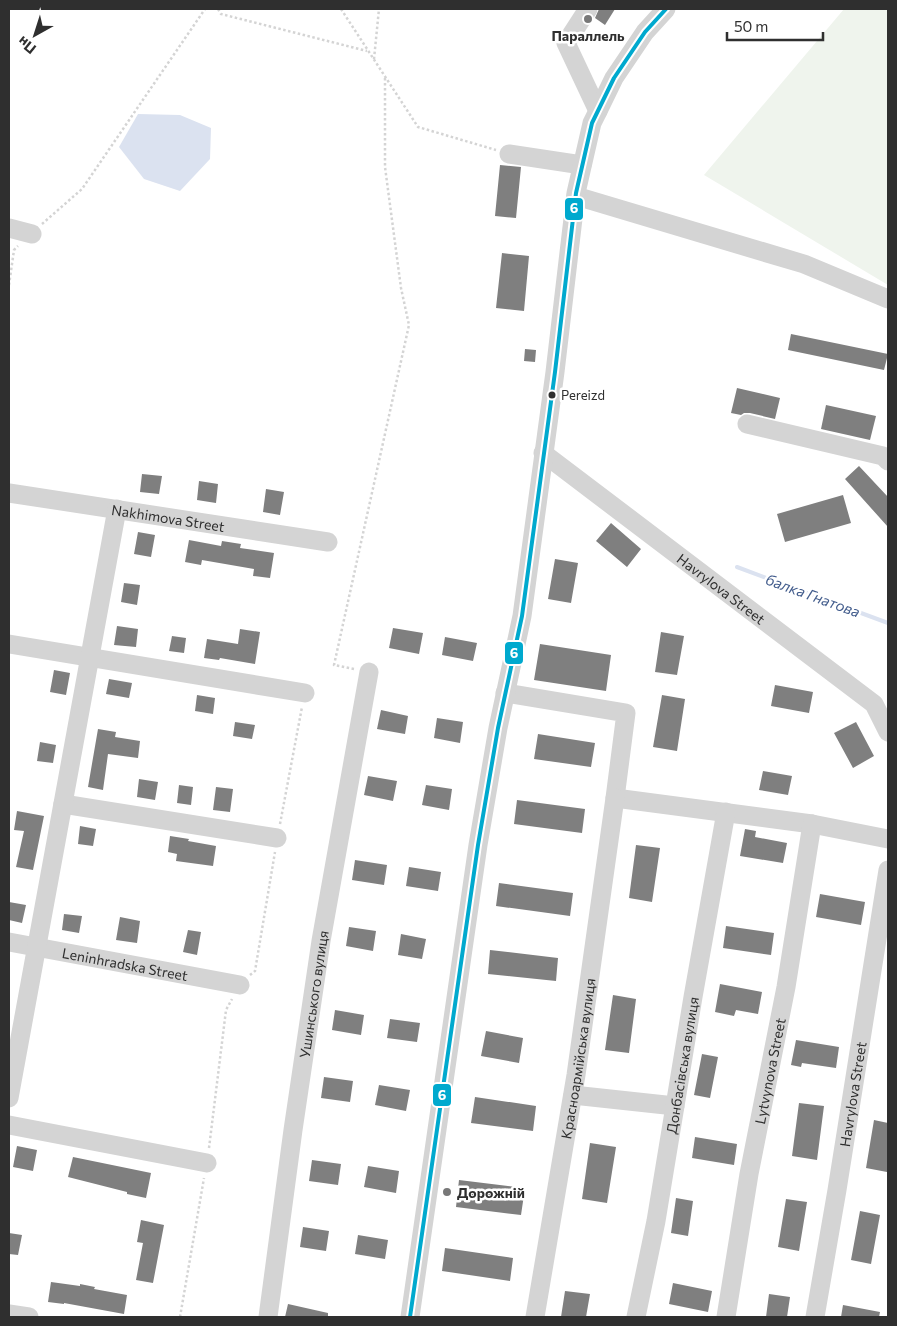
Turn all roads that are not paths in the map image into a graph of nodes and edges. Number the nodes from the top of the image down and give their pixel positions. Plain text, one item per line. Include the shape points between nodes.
1 (588, 9) edge
2 (666, 9) edge
3 (598, 111) junction
4 (509, 154) road end
5 (582, 164) junction
6 (576, 196) junction
7 (9, 228) edge
8 (32, 234) road end
9 (888, 299) edge
10 (747, 424) dead end
11 (543, 452) junction
12 (888, 461) edge
13 (9, 492) edge
14 (117, 509) junction
15 (328, 542) dead end
16 (9, 644) edge
17 (90, 657) junction
18 (369, 672) road end
19 (305, 693) road end
20 (505, 693) junction
21 (888, 732) edge
22 (615, 798) junction
23 (63, 804) junction
24 (726, 812) junction
25 (812, 824) junction
26 (277, 838) road end
27 (888, 839) edge
28 (888, 870) edge
29 (9, 942) edge
30 (36, 947) junction
31 (240, 984) road end
32 (573, 1095) junction
33 (9, 1098) edge
34 (675, 1106) junction
35 (9, 1125) edge
36 (207, 1163) road end
37 (9, 1314) edge
38 (29, 1317) edge
39 (268, 1317) edge
40 (410, 1317) edge
41 (535, 1317) edge
42 (636, 1317) edge
43 (726, 1317) edge
44 (815, 1317) edge

1 - 3 street via 566,44
2 - 3 street via 645,32 614,78
3 - 5 street
4 - 5 street
5 - 6 street
6 - 9 street via 804,264
6 - 11 street
7 - 8 street
10 - 12 street via 884,456
11 - 20 street via 522,616
11 - 21 street, Havrylova Street via 874,704
13 - 14 street, Nakhimova Street
14 - 15 street, Nakhimova Street
14 - 17 street
16 - 17 street
17 - 19 street
17 - 23 street
18 - 39 street, Ушинського вулиця via 319,951
20 - 22 street, Красноармійська вулиця via 626,714
20 - 40 street via 478,845
22 - 24 street
22 - 32 street, Красноармійська вулиця
23 - 26 street
23 - 30 street
24 - 25 street
24 - 34 street, Донбасівська вулиця
25 - 27 street
25 - 43 street, Lytvynova Street
28 - 44 street, Havrylova Street
29 - 30 street, Leninhradska Street
30 - 31 street, Leninhradska Street
30 - 33 street
32 - 34 street
32 - 41 street, Красноармійська вулиця
34 - 42 street, Донбасівська вулиця
35 - 36 street
37 - 38 street

